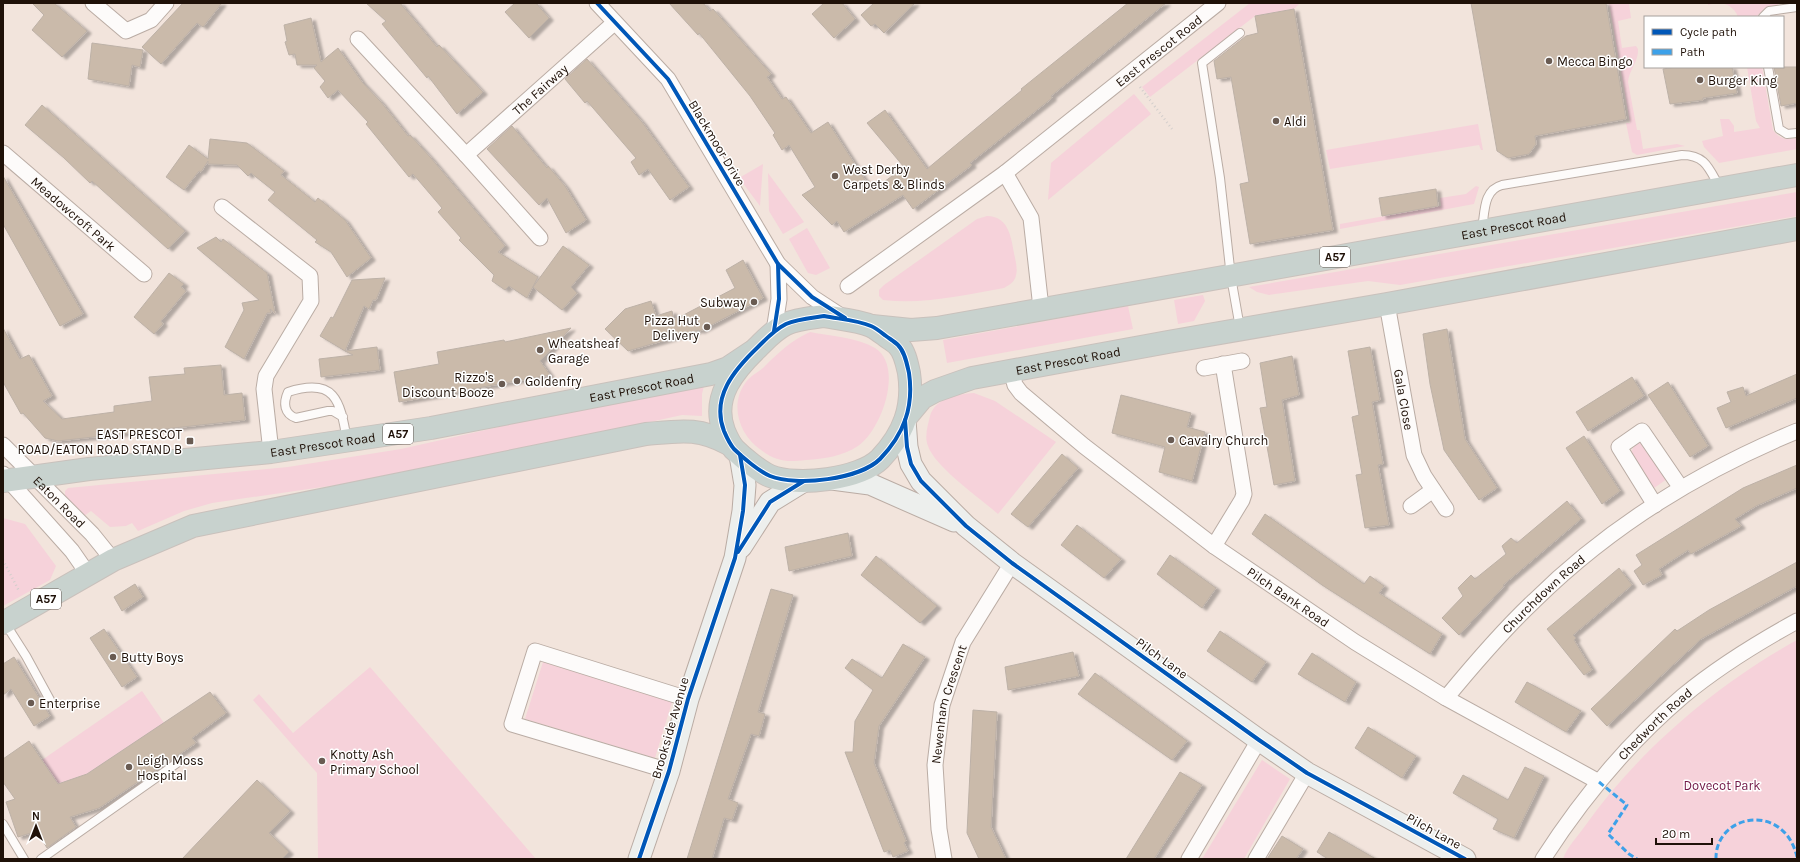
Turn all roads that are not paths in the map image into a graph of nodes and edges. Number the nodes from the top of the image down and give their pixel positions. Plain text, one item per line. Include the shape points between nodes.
1 (93, 3) edge
2 (166, 3) edge
3 (597, 3) edge
4 (1218, 3) edge
5 (1797, 7) edge
6 (1764, 16) edge
7 (614, 23) junction
8 (1240, 33) dead end
9 (358, 39) dead end
10 (1768, 68) edge
11 (1797, 133) edge
12 (3, 153) edge
13 (466, 154) junction
14 (1004, 173) junction
15 (1797, 175) edge
16 (1720, 188) junction
17 (222, 207) dead end
18 (1797, 229) edge
19 (1482, 230) junction
20 (540, 238) dead end
21 (778, 264) junction
22 (144, 274) dead end
23 (1231, 277) junction
24 (848, 286) dead end
25 (1387, 304) junction
26 (1041, 308) junction
27 (849, 321) junction
28 (872, 326) junction
29 (1240, 330) junction
30 (774, 331) junction
31 (752, 352) junction
32 (1242, 361) dead end
33 (1223, 364) junction
34 (1204, 368) dead end
35 (1011, 370) junction
36 (343, 417) junction
37 (906, 418) junction
38 (1797, 431) edge
39 (348, 441) junction
40 (3, 445) edge
41 (735, 449) junction
42 (271, 452) junction
43 (34, 476) junction
44 (828, 478) junction
45 (5, 479) edge
46 (804, 481) junction
47 (1681, 488) junction
48 (1433, 490) junction
49 (1655, 505) junction
50 (1411, 506) dead end
51 (1446, 509) dead end
52 (966, 526) junction
53 (1214, 546) junction
54 (735, 558) junction
55 (113, 560) junction
56 (1012, 563) junction
57 (88, 574) junction
58 (1797, 621) edge
59 (4, 623) edge
60 (1446, 698) junction
61 (688, 699) junction
62 (50, 700) dead end
63 (1259, 740) junction
64 (180, 761) dead end
65 (669, 772) junction
66 (1307, 773) junction
67 (1599, 782) junction
68 (3, 824) edge
69 (24, 859) edge
70 (41, 859) edge
71 (639, 859) edge
72 (944, 859) edge
73 (1189, 859) edge
74 (1256, 859) edge
75 (1465, 859) edge
76 (1542, 859) edge

1 - 2 street via 126,31 150,20
3 - 7 street, Blackmoor Drive
4 - 14 street, East Prescot Road
5 - 6 lane via 1769,11
7 - 13 street, The Fairway
7 - 21 street, Blackmoor Drive via 668,80
8 - 23 lane via 1202,63 1226,218
9 - 13 street
10 - 11 lane via 1779,129 1787,134
12 - 22 street, Meadowcroft Park
13 - 20 street
14 - 24 street, East Prescot Road
14 - 26 street via 1031,218
15 - 16 highway, East Prescot Road / A57
16 - 19 highway, East Prescot Road / A57
16 - 19 lane via 1704,161 1692,155 1502,185 1493,187 1488,195
17 - 42 street via 310,276 311,301 266,376 264,389
18 - 25 highway, East Prescot Road / A57
19 - 23 highway, East Prescot Road / A57
21 - 27 street, Blackmoor Drive via 812,297
21 - 30 street, Blackmoor Drive via 779,299
23 - 26 highway, East Prescot Road / A57
23 - 29 lane
25 - 29 highway, East Prescot Road / A57
25 - 48 street, Gala Close via 1414,456
26 - 28 highway, East Prescot Road / A57 via 937,328 910,330
27 - 28 highway, A57
27 - 30 highway, A57 via 824,316 805,318
28 - 37 highway, A57 via 899,346 907,362 911,401
29 - 35 highway, East Prescot Road / A57
30 - 31 highway, A57
31 - 39 highway, East Prescot Road / A57 via 728,368 684,381
31 - 41 highway, A57 via 726,385 720,402 720,421
32 - 33 street
33 - 34 street
33 - 53 street via 1244,494
35 - 37 highway, East Prescot Road / A57 via 972,378 934,391 922,398
35 - 53 street, Pilch Bank Road via 1015,385 1021,393 1084,446
36 - 36 lane via 334,412 296,418 287,413 285,399 288,392 300,388 322,388 335,396
36 - 39 lane
37 - 44 highway, A57 via 880,459 858,471
37 - 52 street, Pilch Lane via 910,464 921,481
38 - 47 street, Churchdown Road via 1744,454
39 - 42 highway, East Prescot Road / A57
40 - 43 street, Eaton Road
41 - 46 highway, A57 via 770,476
41 - 54 street, Brookside Avenue via 745,485
41 - 55 highway, A57 via 712,435 693,431 637,436 193,526
42 - 43 highway, East Prescot Road / A57
43 - 45 highway, East Prescot Road / A57
43 - 55 street, Eaton Road via 92,534
44 - 46 highway, A57
44 - 52 street, Pilch Lane via 870,484
45 - 57 street, Eaton Road via 72,551
46 - 54 street, Brookside Avenue via 770,502
47 - 49 street, Churchdown Road
47 - 49 street via 1642,431 1619,447
48 - 50 street
48 - 51 street, Gala Close
49 - 60 street, Churchdown Road via 1574,564 1534,600
52 - 56 street, Pilch Lane
53 - 60 street, Pilch Bank Road via 1355,642
54 - 61 street, Brookside Avenue
55 - 57 highway, A57
56 - 63 street, Pilch Lane
56 - 72 street, Newenham Crescent via 963,642 942,705 935,764 939,829
57 - 59 highway, A57
58 - 67 street, Chedworth Road via 1751,648 1683,696
59 - 62 lane
60 - 67 street, Pilch Bank Road
61 - 65 street, Brookside Avenue
61 - 65 street, Brookside Avenue via 535,651 512,724
63 - 66 street, Pilch Lane
63 - 73 street
64 - 70 lane
65 - 71 street, Brookside Avenue
66 - 74 street
66 - 75 street, Pilch Lane
67 - 76 street, Chedworth Road
68 - 69 lane

